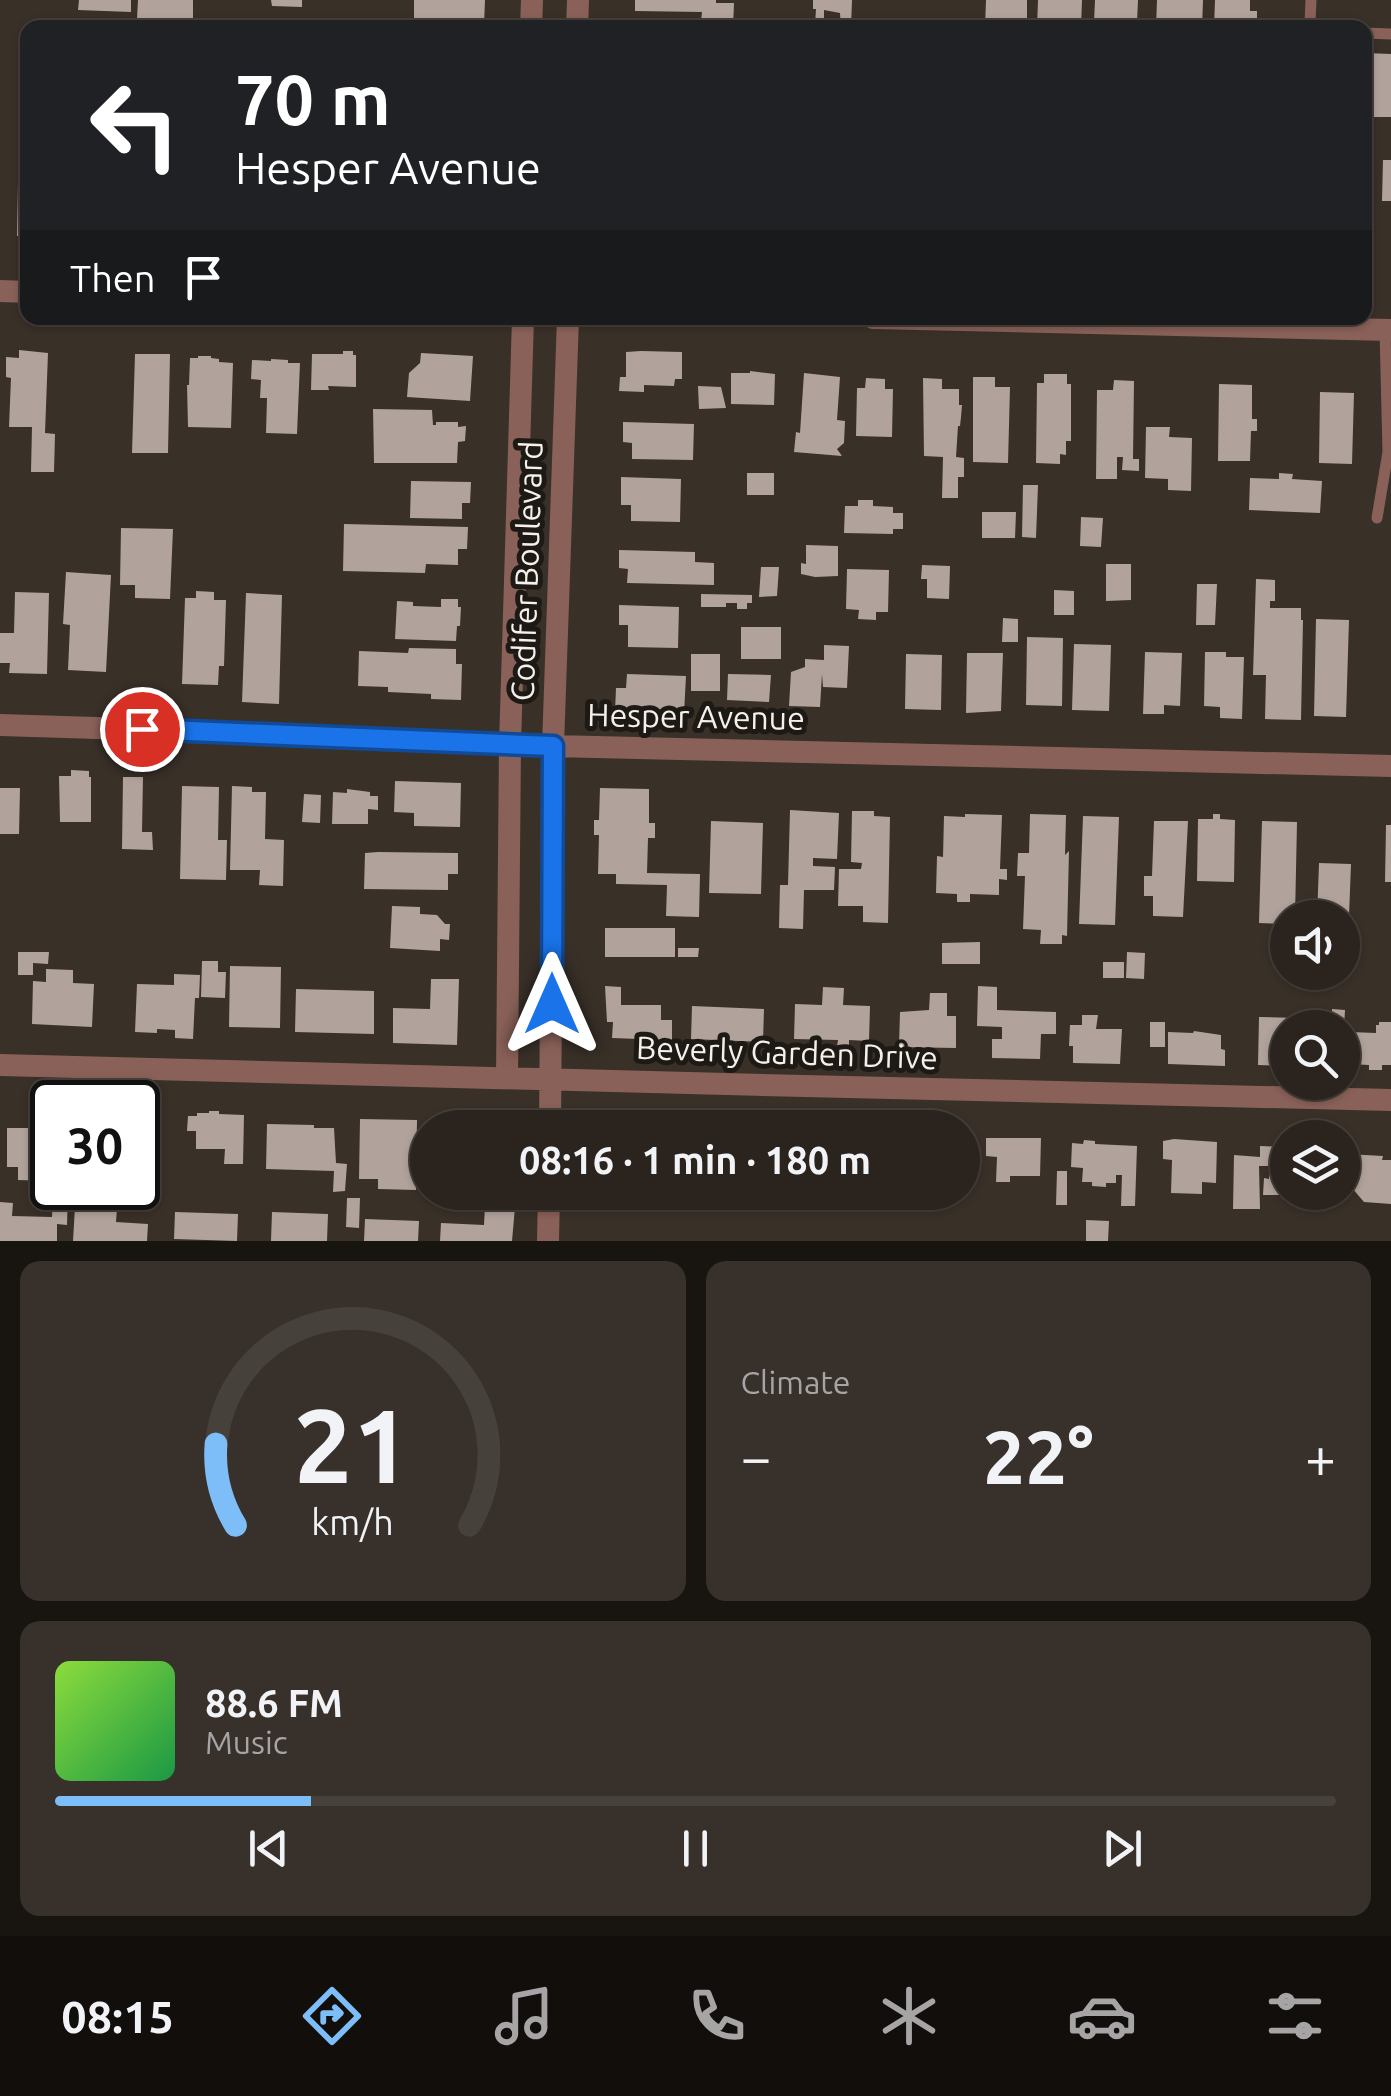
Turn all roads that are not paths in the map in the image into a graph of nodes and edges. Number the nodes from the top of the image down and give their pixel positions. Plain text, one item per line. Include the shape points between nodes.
1 (523, 325) edge
2 (568, 325) edge
3 (1173, 325) edge
4 (1388, 330) edge
5 (1378, 518) dead end
6 (0, 725) edge
7 (510, 745) junction
8 (553, 746) junction
9 (1391, 766) edge
10 (0, 1065) edge
11 (507, 1077) junction
12 (552, 1078) junction
13 (1391, 1100) edge
14 (551, 1110) edge
15 (549, 1210) edge
16 (548, 1241) edge

1 - 7 street, Codifer Boulevard
2 - 8 street, Codifer Boulevard
3 - 4 street
4 - 5 lane via 1388,452
6 - 7 street, Hesper Avenue
7 - 8 street, Hesper Avenue
7 - 11 street, Codifer Boulevard
8 - 9 street, Hesper Avenue
8 - 12 street, Codifer Boulevard
10 - 11 street, Beverly Garden Drive
11 - 12 street, Beverly Garden Drive
12 - 13 street, Beverly Garden Drive
12 - 14 street, Codifer Boulevard
15 - 16 street

